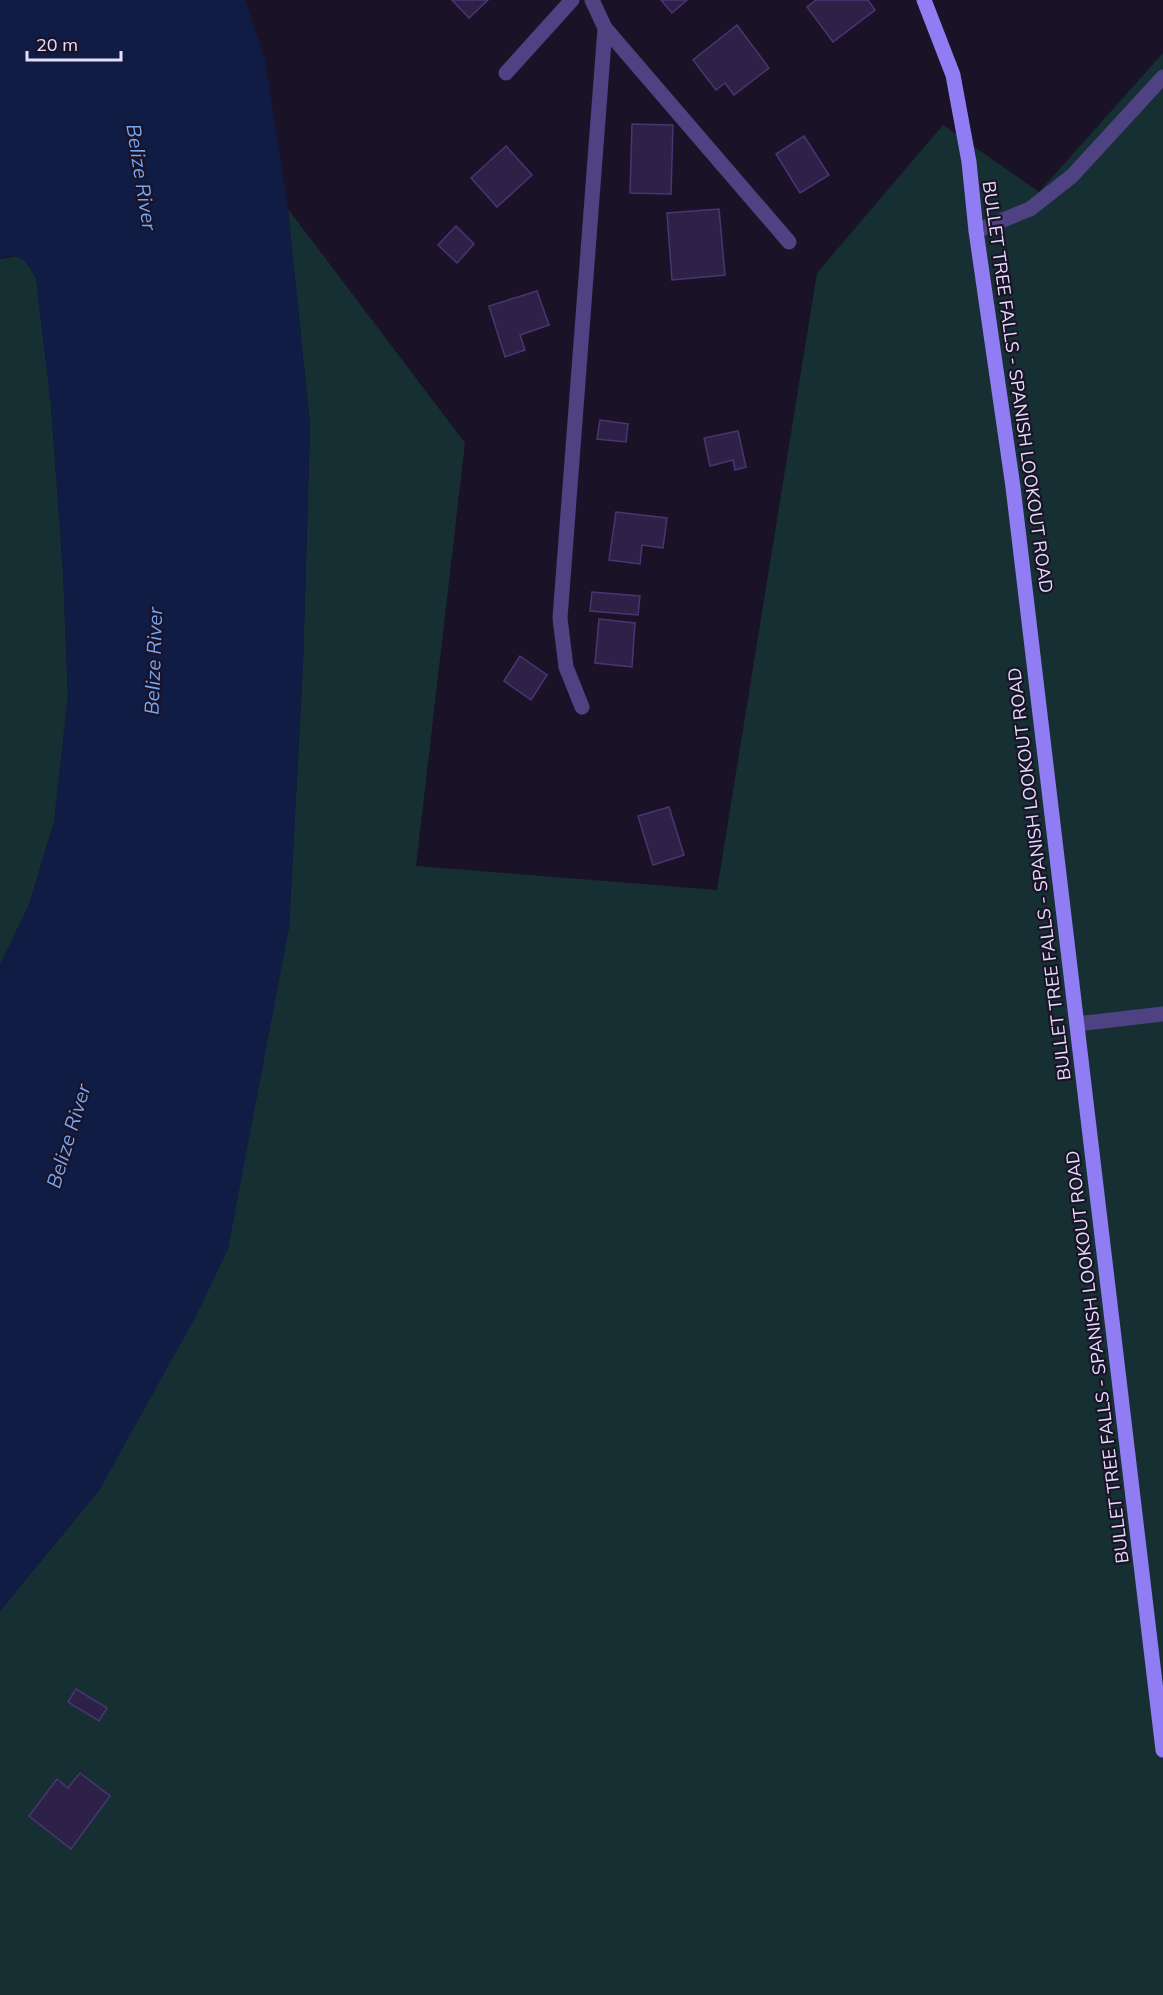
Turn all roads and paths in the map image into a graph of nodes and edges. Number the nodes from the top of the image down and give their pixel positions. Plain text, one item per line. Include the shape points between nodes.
1 (572, 0) edge
2 (592, 0) edge
3 (924, 0) edge
4 (605, 28) junction
5 (506, 73) dead end
6 (1163, 76) edge
7 (975, 231) junction
8 (789, 242) dead end
9 (582, 707) dead end
10 (1163, 1014) edge
11 (1077, 1024) junction
12 (1163, 1750) edge

1 - 5 street
2 - 4 street
3 - 7 main road, BULLET TREE FALLS - SPANISH LOOKOUT ROAD via 953,75 969,162
4 - 8 street
4 - 9 street via 560,618 566,667
6 - 7 street via 1072,176 1030,209
7 - 11 main road, BULLET TREE FALLS - SPANISH LOOKOUT ROAD via 1012,487
10 - 11 street
11 - 12 main road, BULLET TREE FALLS - SPANISH LOOKOUT ROAD

